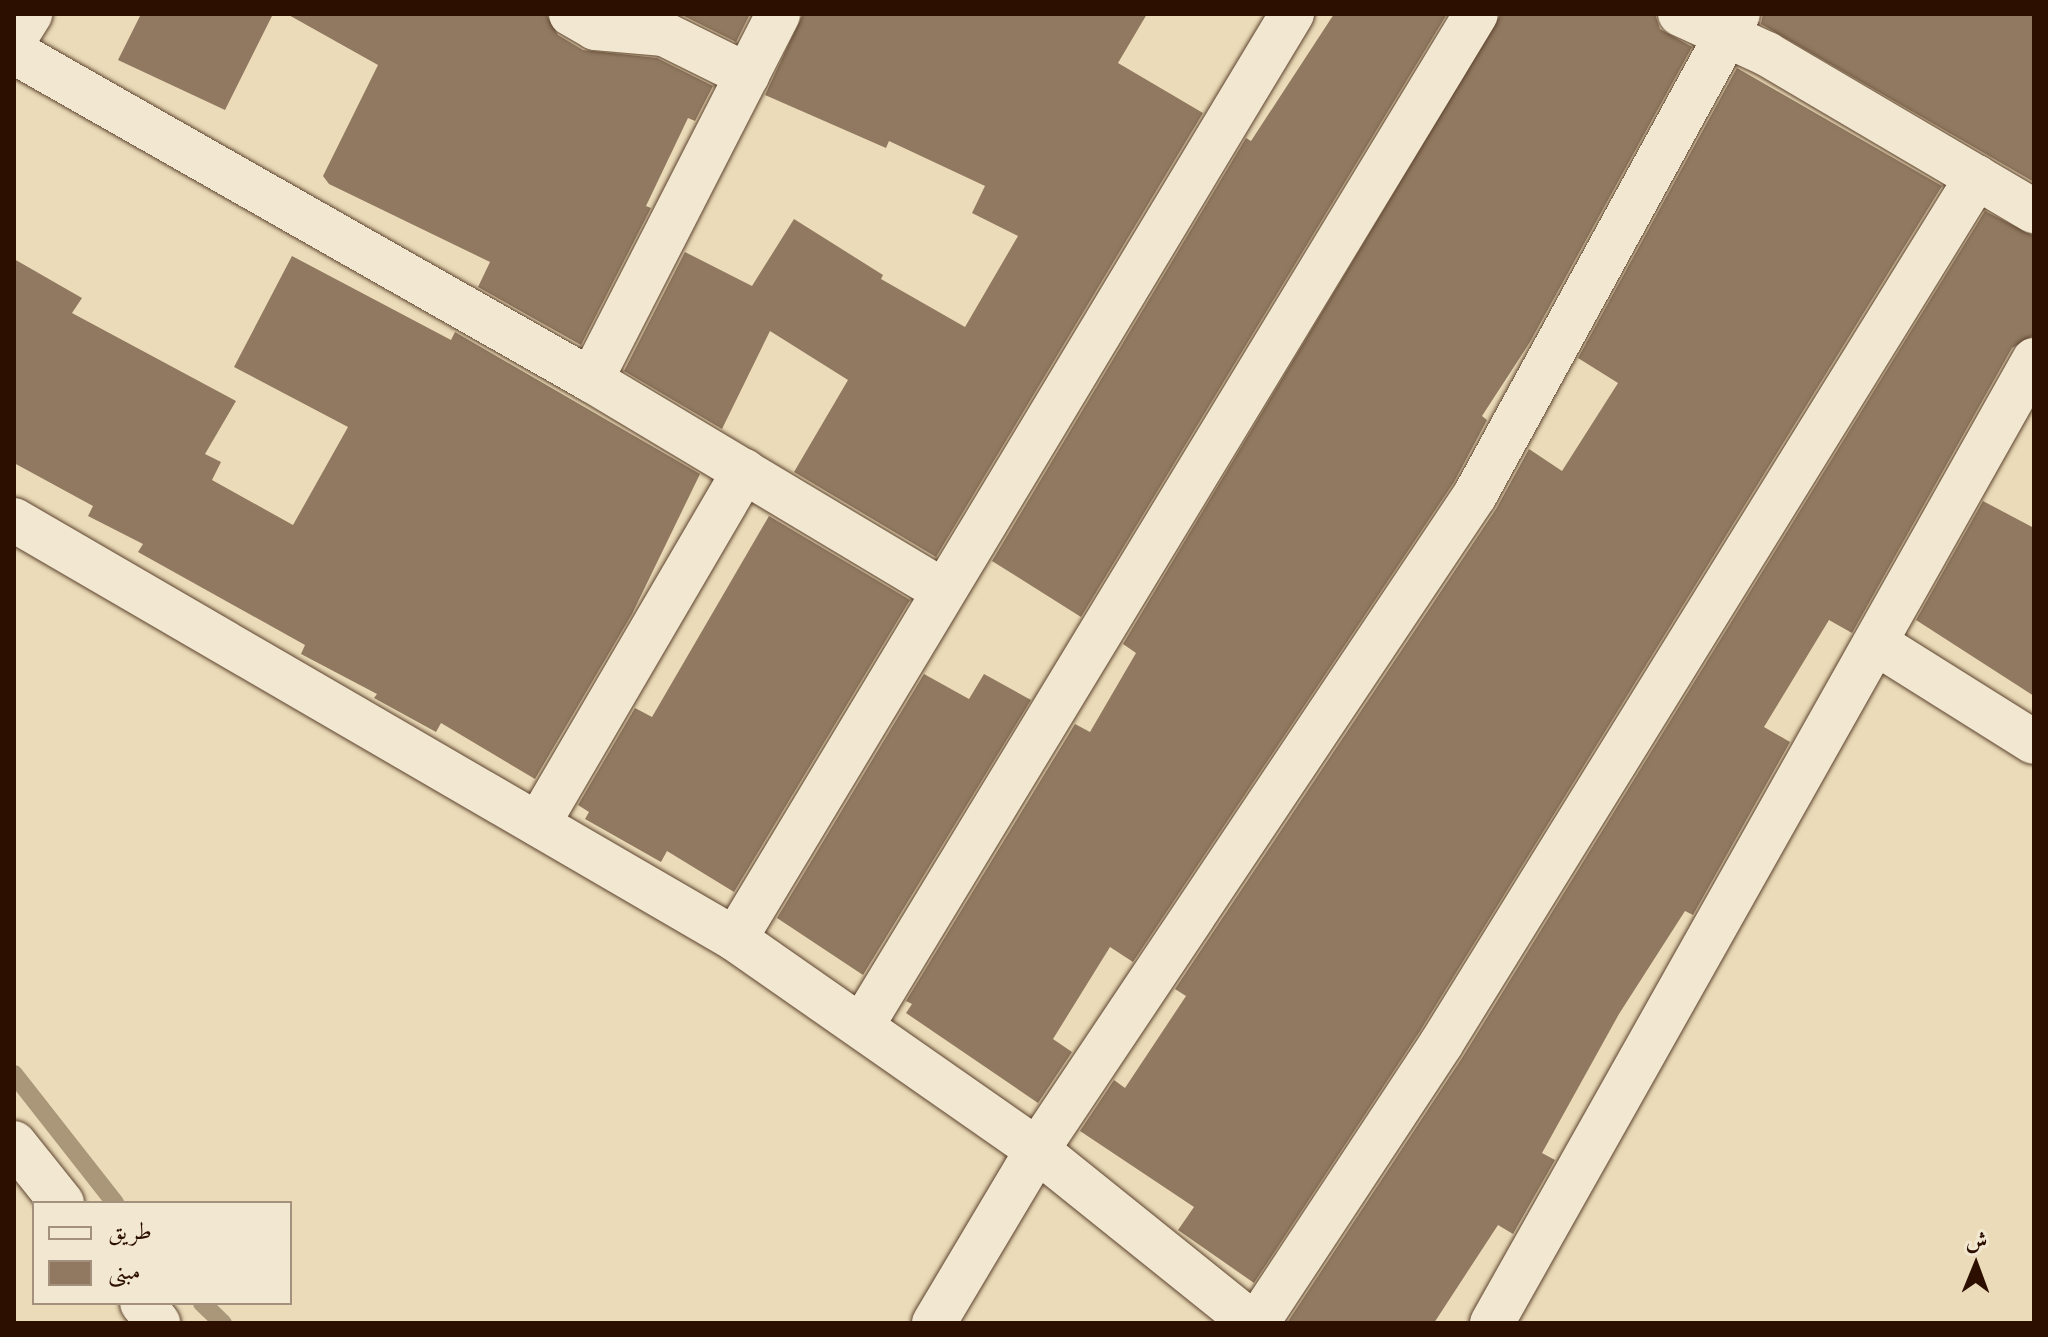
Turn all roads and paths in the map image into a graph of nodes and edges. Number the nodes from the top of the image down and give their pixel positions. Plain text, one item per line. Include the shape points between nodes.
1 (30, 14) edge
2 (571, 14) edge
3 (778, 14) edge
4 (1292, 14) edge
5 (1476, 14) edge
6 (1680, 14) edge
7 (1731, 26) edge
8 (14, 40) edge
9 (14, 52) edge
10 (747, 75) junction
11 (1977, 177) junction
12 (2034, 211) edge
13 (2034, 360) edge
14 (591, 380) junction
15 (744, 471) junction
16 (14, 520) edge
17 (942, 590) junction
18 (1876, 643) junction
19 (2034, 742) edge
20 (538, 824) junction
21 (735, 939) junction
22 (863, 1024) junction
23 (14, 1143) edge
24 (1037, 1150) junction
25 (60, 1201) edge
26 (144, 1305) edge
27 (158, 1323) edge
28 (934, 1323) edge
29 (1254, 1323) edge
30 (1492, 1323) edge

1 - 8 street
2 - 10 street via 595,28 664,34
3 - 10 street
4 - 17 street
5 - 22 street
6 - 7 street
7 - 11 street via 1767,54
7 - 24 street via 1475,495
9 - 14 street
10 - 14 street
11 - 12 street
11 - 29 street via 1441,1044
13 - 18 street
14 - 15 street
15 - 17 street
15 - 20 street
16 - 20 street
17 - 21 street
18 - 19 street
18 - 30 street
20 - 21 street
21 - 22 street
22 - 24 street
23 - 25 street
24 - 28 street
24 - 29 street
26 - 27 street

